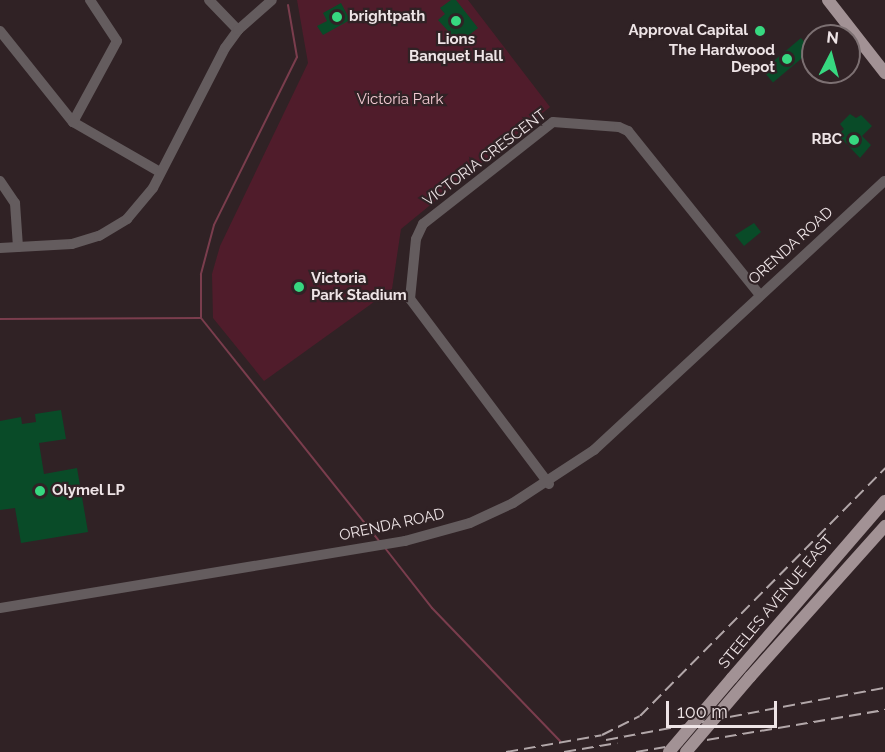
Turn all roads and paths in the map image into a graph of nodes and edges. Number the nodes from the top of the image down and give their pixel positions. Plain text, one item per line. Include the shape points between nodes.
1 (90, 0) edge
2 (209, 0) edge
3 (272, 0) edge
4 (828, 0) edge
5 (238, 30) junction
6 (0, 31) edge
7 (885, 73) edge
8 (73, 122) junction
9 (160, 172) junction
10 (0, 181) edge
11 (885, 181) edge
12 (18, 247) junction
13 (0, 248) edge
14 (760, 295) junction
15 (549, 484) junction
16 (885, 501) edge
17 (885, 526) edge
18 (851, 537) junction
19 (863, 547) junction
20 (0, 608) edge
21 (669, 752) edge
22 (687, 752) edge

1 - 8 street via 117,41
2 - 5 street
3 - 5 street
4 - 7 main road
5 - 9 street via 207,77
6 - 8 street
8 - 9 street
9 - 12 street via 142,202 113,230 72,244
10 - 12 street via 15,204
11 - 14 street, ORENDA ROAD
12 - 13 street
14 - 15 street, ORENDA ROAD via 594,450
14 - 15 street, VICTORIA CRESCENT via 628,131 619,127 553,122 423,224 416,239 410,299
15 - 20 street, ORENDA ROAD via 470,523 393,543
16 - 18 main road, STEELES AVENUE EAST
17 - 19 main road, STEELES AVENUE EAST
18 - 19 main road
18 - 21 main road, STEELES AVENUE EAST, bridge
19 - 22 main road, STEELES AVENUE EAST, bridge

